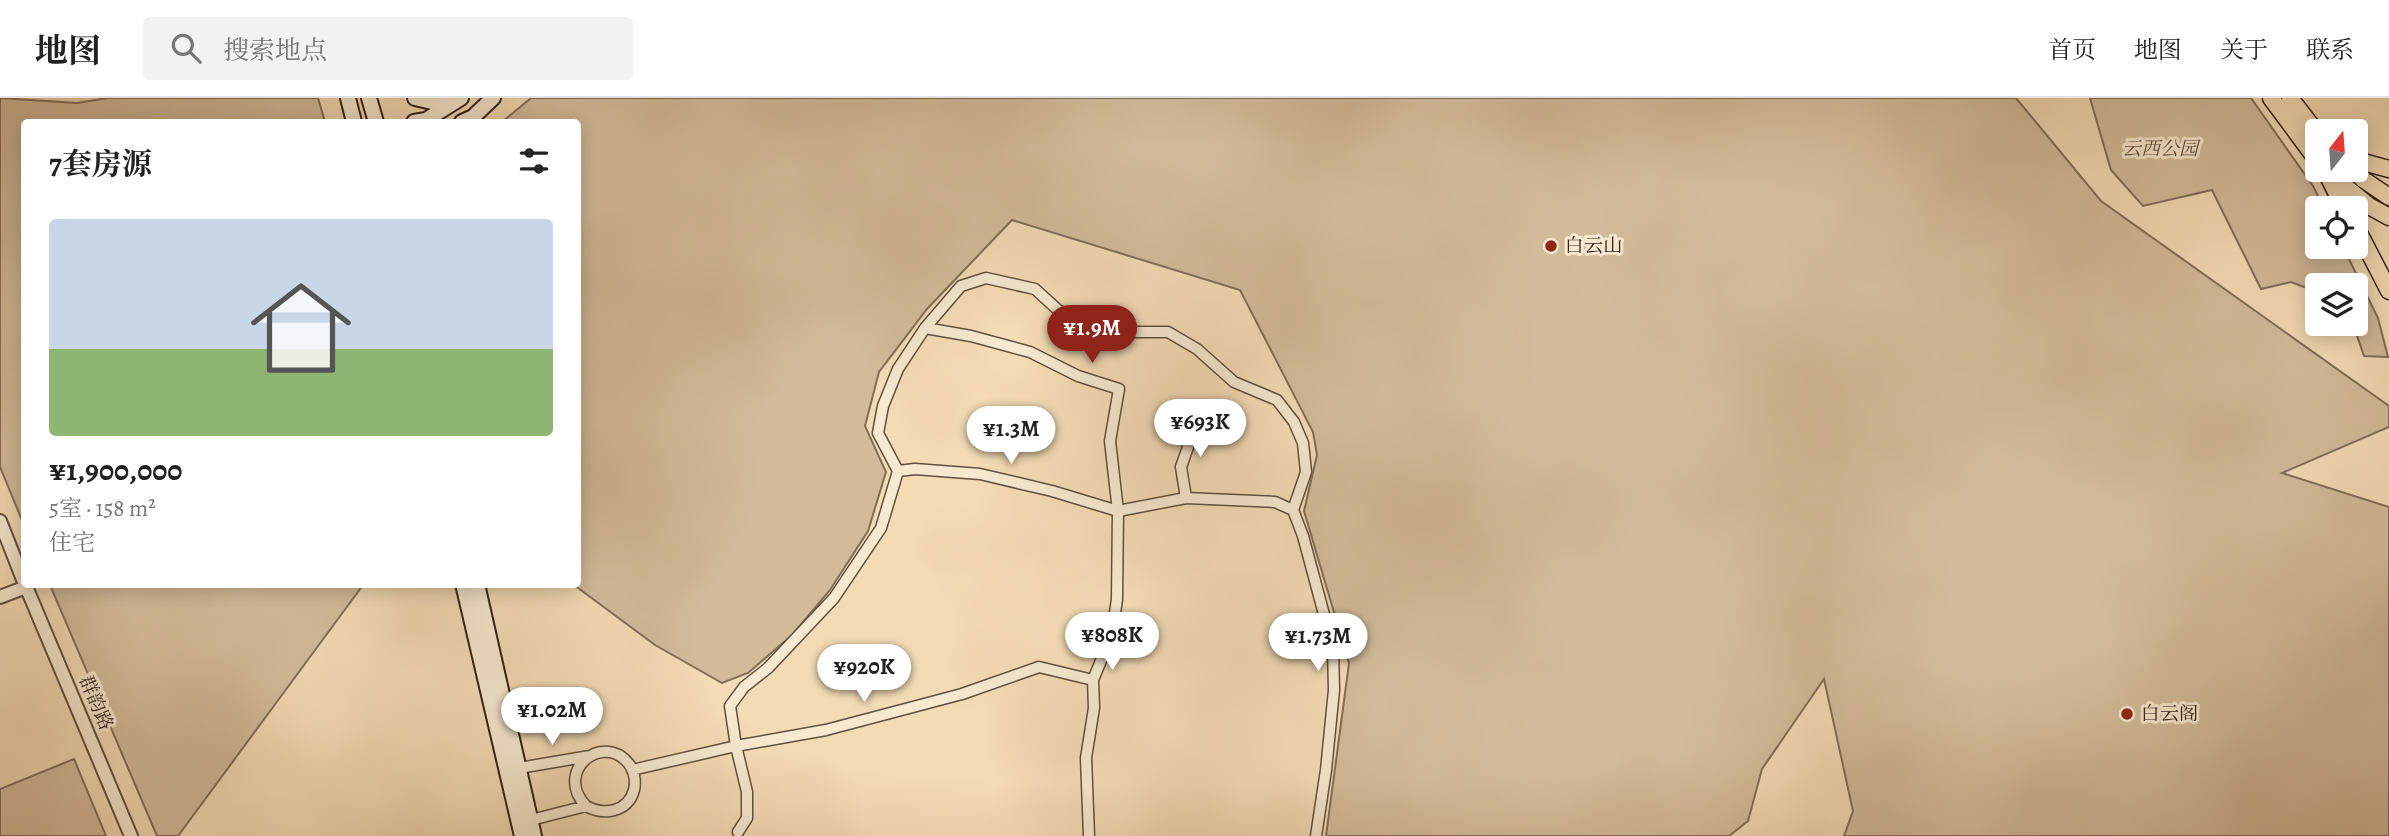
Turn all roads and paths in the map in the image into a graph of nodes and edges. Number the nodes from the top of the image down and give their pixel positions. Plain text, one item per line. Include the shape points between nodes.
1 (348, 98) edge
2 (369, 98) edge
3 (415, 98) edge
4 (493, 98) edge
5 (2270, 98) edge
6 (2290, 98) edge
7 (458, 100) edge
8 (353, 119) edge
9 (375, 119) edge
10 (428, 119) edge
11 (470, 119) edge
12 (2306, 119) edge
13 (2305, 144) edge
14 (2368, 163) edge
15 (2389, 169) edge
16 (2339, 182) edge
17 (2367, 182) edge
18 (2389, 197) edge
19 (2389, 217) edge
20 (2368, 250) edge
21 (2389, 291) edge
22 (925, 328) junction
23 (1203, 418) dead end
24 (898, 471) junction
25 (1186, 498) junction
26 (1293, 510) junction
27 (1118, 511) junction
28 (0, 521) edge
29 (21, 574) edge
30 (21, 586) edge
31 (27, 588) edge
32 (464, 588) edge
33 (478, 588) edge
34 (0, 597) edge
35 (1093, 680) junction
36 (736, 746) junction
37 (590, 756) junction
38 (519, 768) junction
39 (632, 770) junction
40 (586, 806) junction
41 (531, 820) junction
42 (738, 832) dead end
43 (131, 836) edge
44 (522, 836) edge
45 (534, 836) edge
46 (1088, 836) edge
47 (1316, 836) edge

1 - 8 main road
2 - 9 main road
3 - 7 main road
4 - 11 main road
5 - 13 main road
6 - 12 main road
7 - 10 main road
14 - 15 main road
16 - 19 main road
17 - 18 main road
20 - 21 main road
22 - 24 street via 898,369 883,406 878,433
22 - 26 street via 961,286 986,278 1035,289 1058,310 1089,326 1168,331 1234,382 1278,400 1294,422 1303,443 1306,472
22 - 27 street via 1030,352 1119,389 1110,442
23 - 25 street via 1181,467
24 - 27 street via 980,474
24 - 36 street via 881,528 834,598 730,706
25 - 26 street via 1275,502
25 - 27 street
26 - 47 street via 1333,648 1334,690
27 - 35 street via 1112,634
28 - 29 street, 群韵路
30 - 34 street
31 - 43 street, 群韵路
32 - 44 main road
33 - 38 main road
35 - 36 street via 1039,667 962,694 838,727
35 - 46 street via 1086,758
36 - 39 street
36 - 42 street via 747,792 747,818
37 - 38 street
37 - 39 street via 600,752 619,756
37 - 40 street via 577,770 575,780 579,799
38 - 41 main road
39 - 40 street via 634,790 624,806 605,813
40 - 41 street
41 - 45 main road

